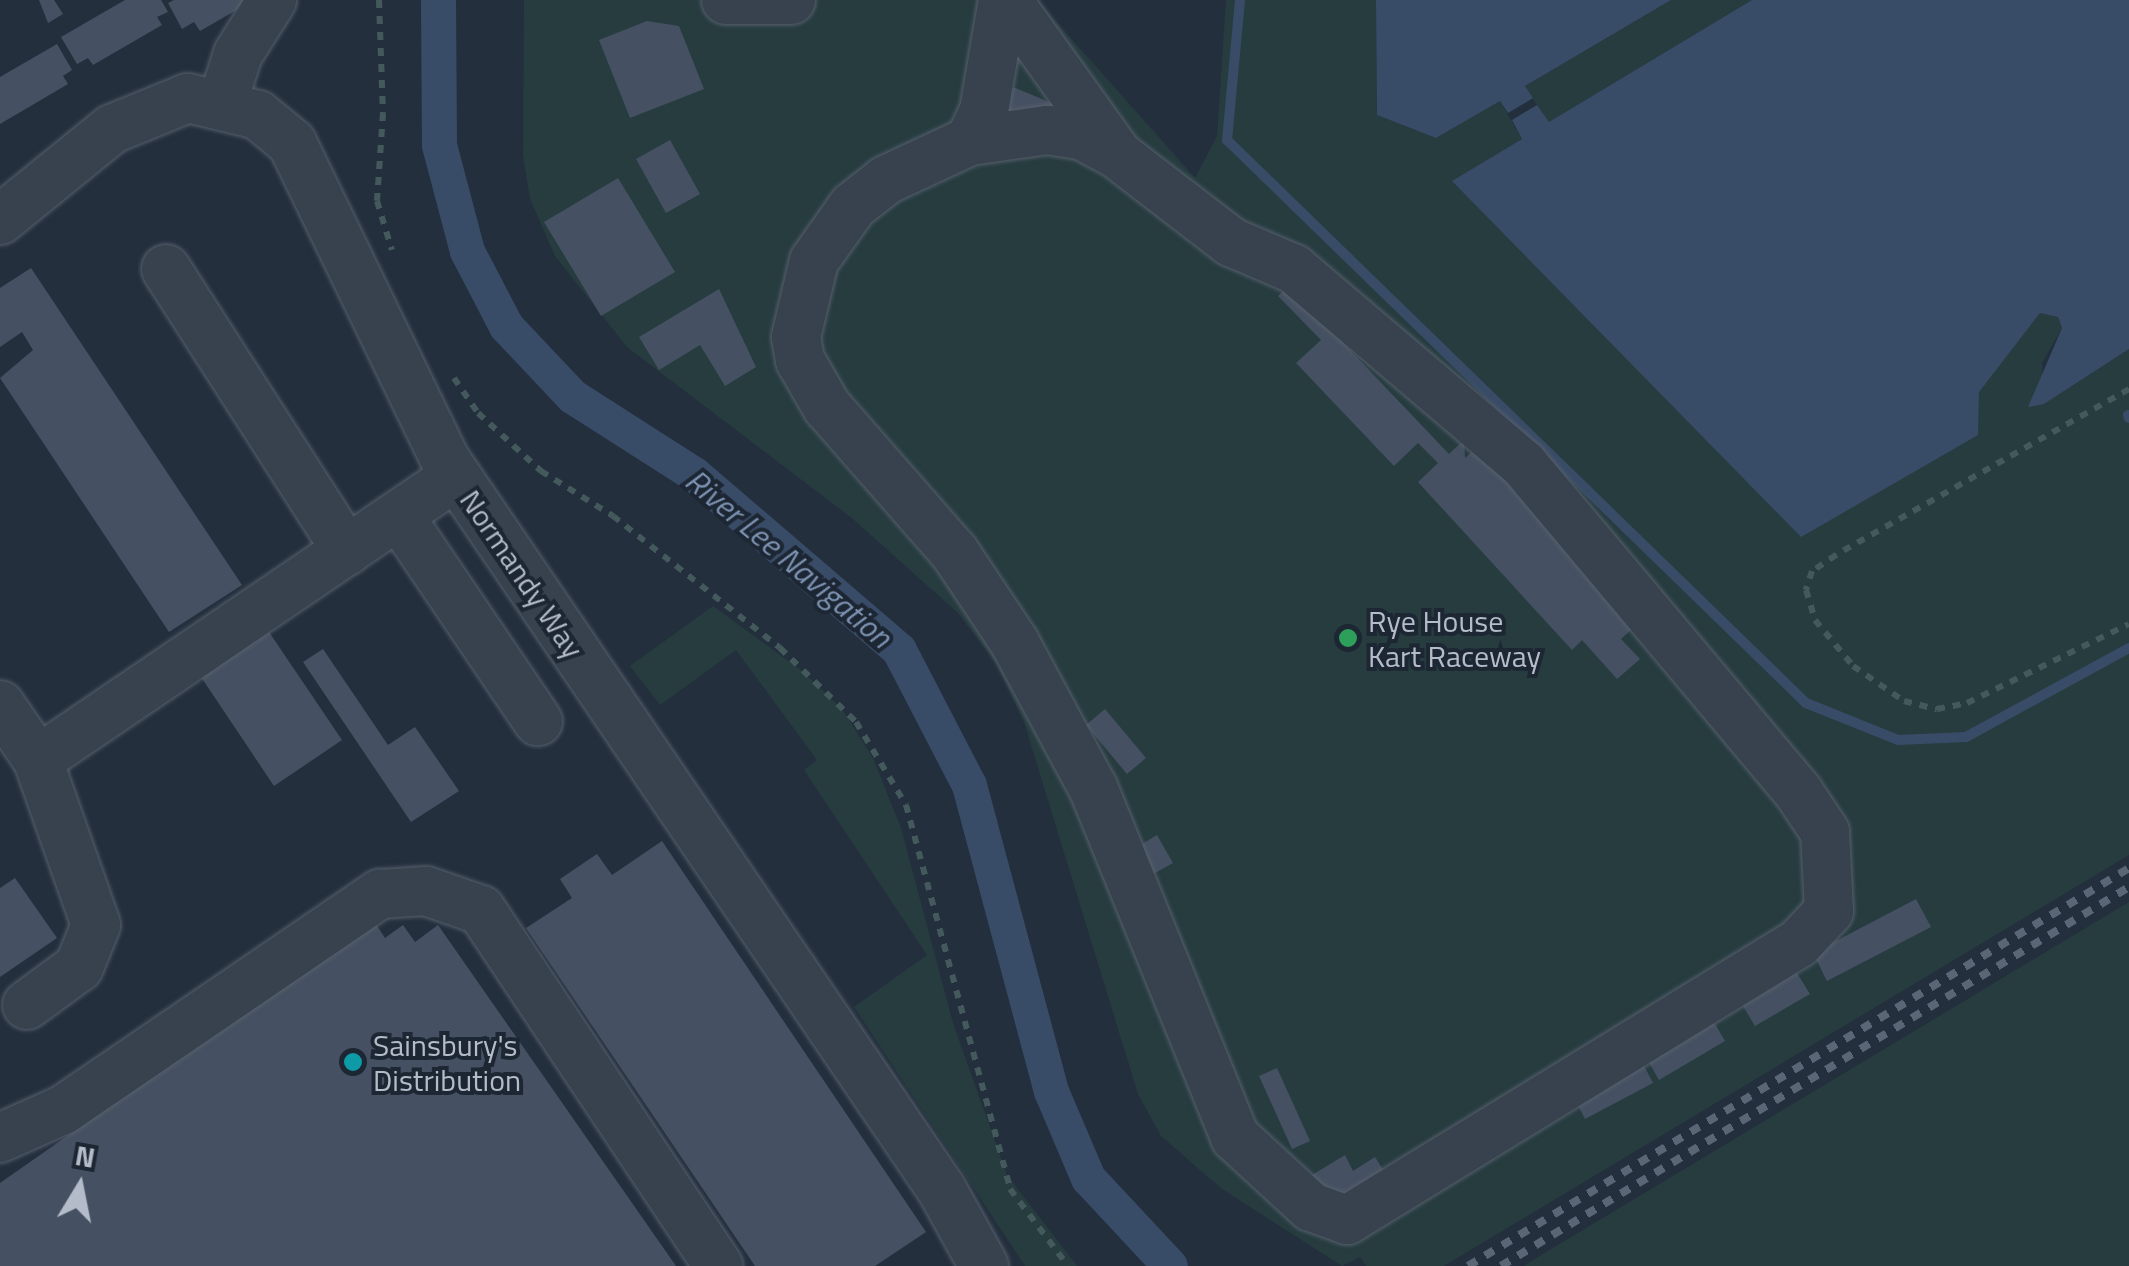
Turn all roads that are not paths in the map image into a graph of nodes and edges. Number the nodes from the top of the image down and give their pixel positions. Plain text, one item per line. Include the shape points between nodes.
1 (272, 0) edge
2 (726, 0) edge
3 (791, 0) edge
4 (1005, 0) edge
5 (222, 102) junction
6 (970, 141) junction
7 (1118, 155) junction
8 (0, 220) edge
9 (166, 268) dead end
10 (456, 476) junction
11 (399, 516) junction
12 (348, 551) junction
13 (0, 705) edge
14 (538, 721) dead end
15 (38, 760) junction
16 (27, 1005) dead end
17 (0, 1138) edge
18 (718, 1266) edge
19 (984, 1266) edge

1 - 5 street via 238,54
2 - 3 street
4 - 6 street via 984,111
4 - 7 street
5 - 8 street, Normandy Way via 188,98 112,130
5 - 10 street, Normandy Way via 258,114 292,144 397,369
6 - 7 street via 1048,130 1083,136
6 - 7 street via 886,180 831,232 802,296 800,360 827,407 955,553 1016,643 1093,788 1235,1137 1311,1207 1347,1220 1799,942 1828,911 1825,832 1800,793 1524,465 1329,294 1294,269 1231,242
9 - 12 street
10 - 11 street
10 - 19 street, Normandy Way via 950,1202
11 - 12 street
11 - 14 street
12 - 15 street
13 - 15 street
15 - 16 street via 96,925 79,967
17 - 18 street via 63,1110 380,894 426,891 481,910

